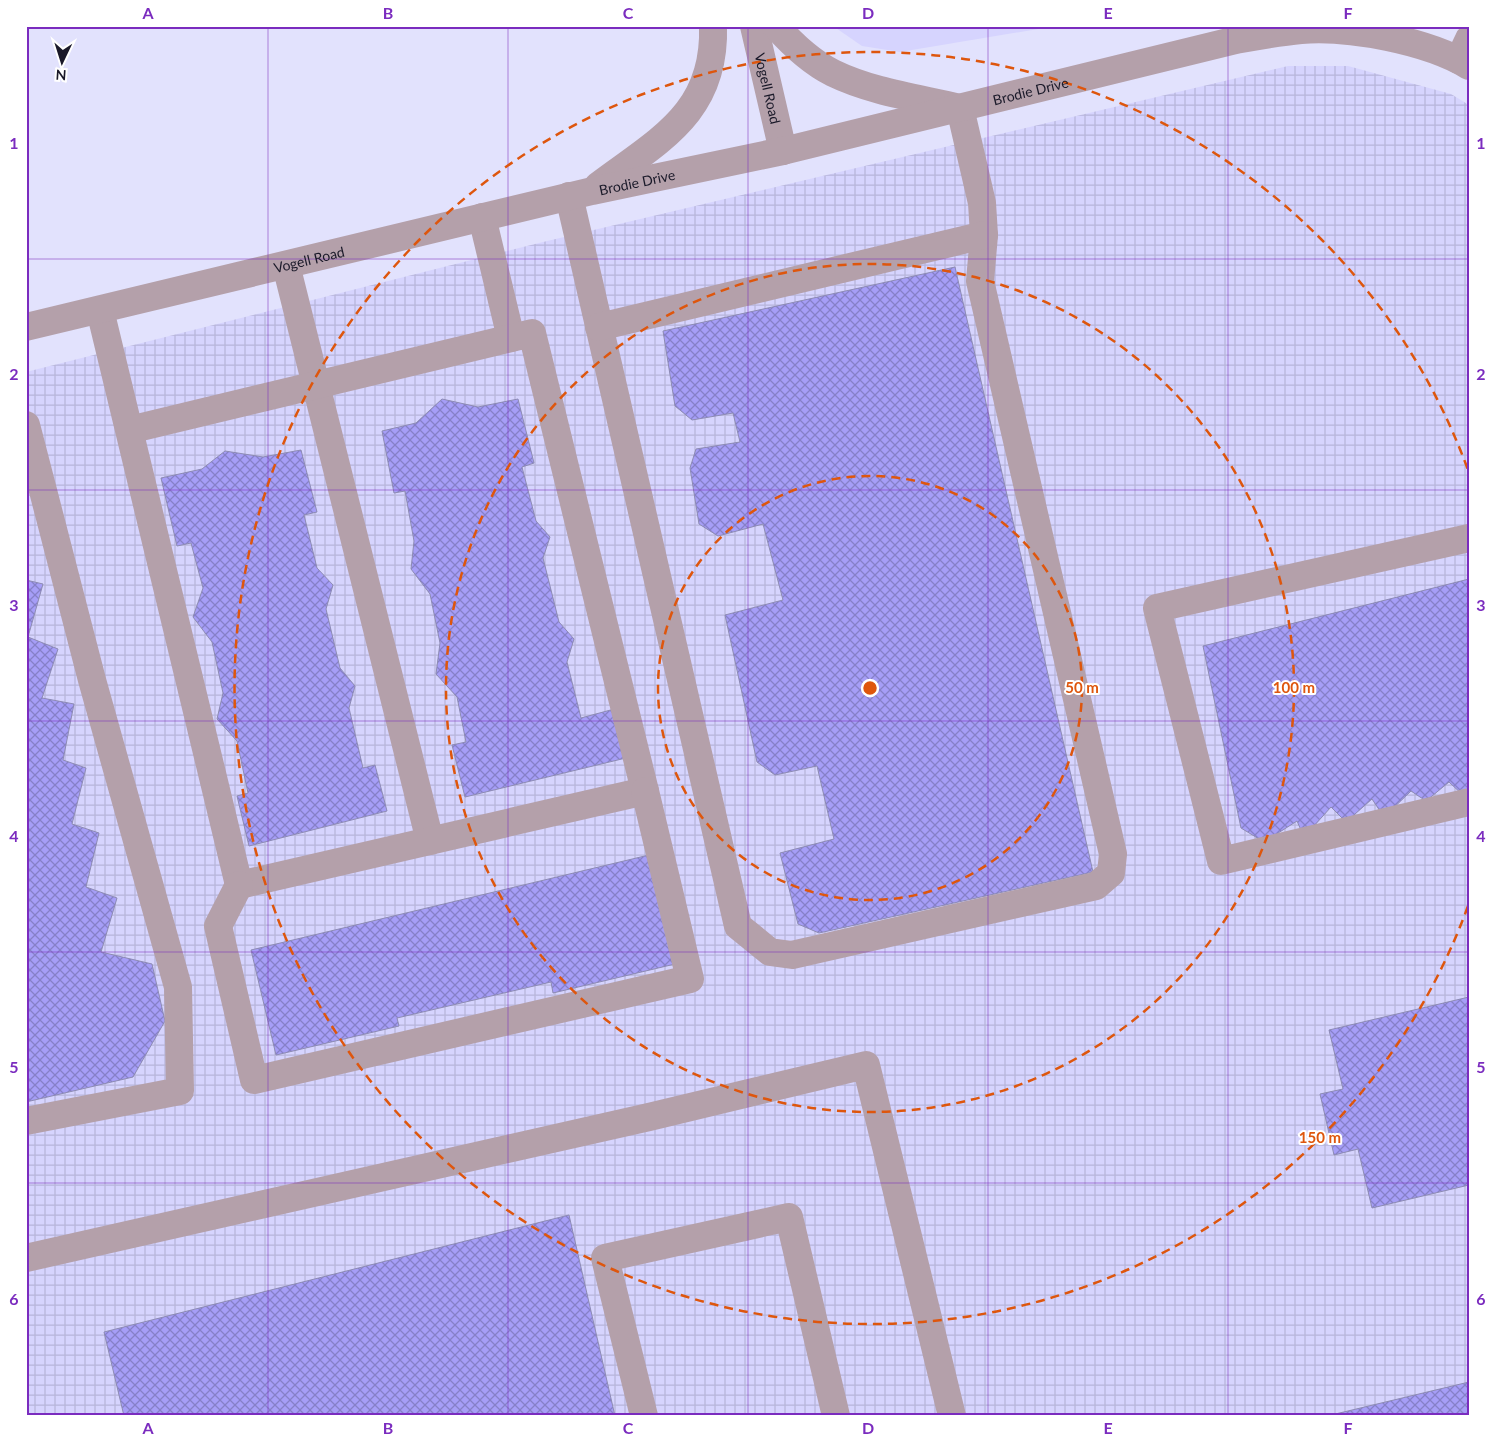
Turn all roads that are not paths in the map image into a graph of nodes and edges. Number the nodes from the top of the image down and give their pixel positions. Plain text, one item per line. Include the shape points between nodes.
1 (713, 26) edge
2 (754, 26) edge
3 (776, 26) edge
4 (1302, 28) edge
5 (1466, 55) edge
6 (960, 108) junction
7 (783, 151) junction
8 (580, 194) junction
9 (482, 217) junction
10 (984, 235) junction
11 (286, 265) junction
12 (100, 310) junction
13 (26, 327) edge
14 (599, 327) junction
15 (510, 338) junction
16 (317, 385) junction
17 (129, 430) junction
18 (28, 437) edge
19 (1469, 538) edge
20 (644, 791) junction
21 (1469, 802) edge
22 (430, 841) junction
23 (239, 885) junction
24 (26, 1121) edge
25 (26, 1258) edge
26 (644, 1416) edge
27 (836, 1416) edge
28 (952, 1416) edge

1 - 8 street via 714,44 705,85 692,109 667,134
2 - 7 street, Vogell Road
3 - 6 street via 788,40 832,72 861,84
4 - 5 street, Brodie Drive via 1361,31
4 - 6 street, Brodie Drive via 1236,40
6 - 7 street, Brodie Drive
6 - 10 street via 982,203
7 - 8 street, Brodie Drive
8 - 9 street, Vogell Road
8 - 14 street
9 - 11 street, Vogell Road
9 - 15 street
10 - 14 street
10 - 14 street via 980,281 1113,854 1110,873 1096,886 792,955 770,952 738,926
11 - 12 street, Vogell Road
11 - 16 street
12 - 13 street, Vogell Road
12 - 17 street
15 - 16 street
15 - 20 street via 532,333
16 - 17 street
16 - 22 street
17 - 23 street
18 - 24 street via 178,987 180,1091
19 - 21 street via 1157,608 1221,861
20 - 22 street
20 - 23 street via 690,979 254,1080 218,926
22 - 23 street
25 - 28 street via 866,1065
26 - 27 street via 605,1258 789,1217

